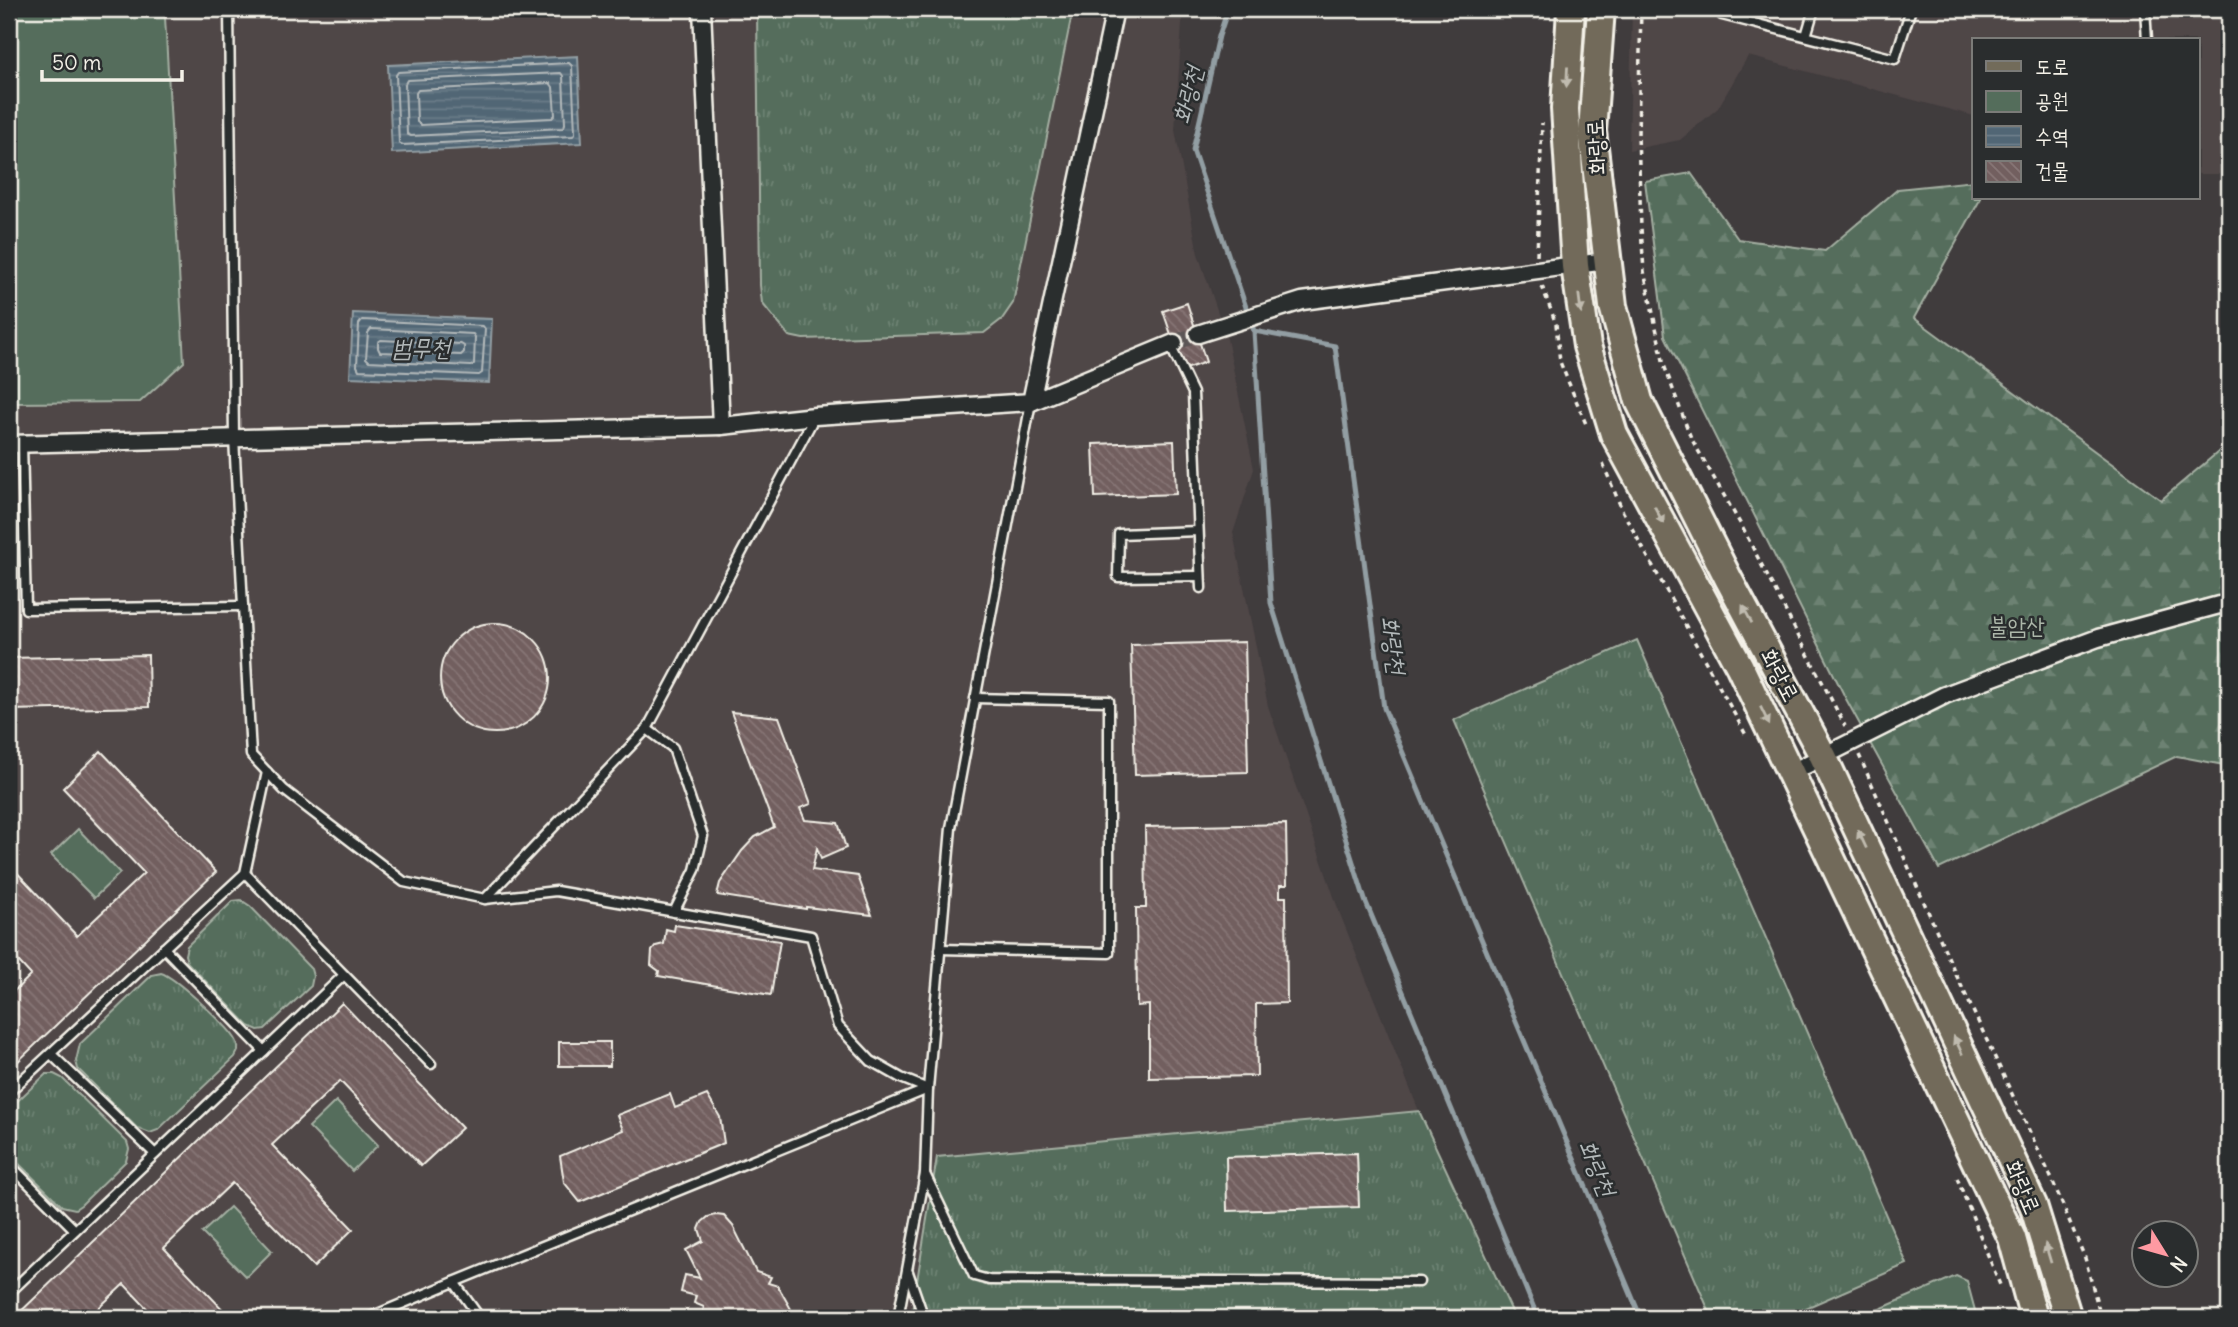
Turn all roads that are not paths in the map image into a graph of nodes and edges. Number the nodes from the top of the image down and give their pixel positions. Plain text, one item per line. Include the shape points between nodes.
1 (229, 9) edge
2 (702, 9) edge
3 (1115, 9) edge
4 (1570, 9) edge
5 (1601, 9) edge
6 (1724, 9) edge
7 (1814, 9) edge
8 (1911, 9) edge
9 (2145, 9) edge
10 (1806, 36) junction
11 (2147, 38) edge
12 (1606, 261) junction
13 (1576, 266) junction
14 (1199, 333) tunnel mouth
15 (1172, 344) joint
16 (1031, 402) junction
17 (815, 416) junction
18 (722, 426) junction
19 (234, 438) junction
20 (15, 443) edge
21 (1198, 531) junction
22 (1200, 576) junction
23 (1201, 588) dead end
24 (243, 606) junction
25 (2229, 606) edge
26 (975, 698) junction
27 (647, 729) junction
28 (1823, 756) junction
29 (267, 772) junction
30 (1792, 772) junction
31 (245, 873) junction
32 (485, 899) junction
33 (674, 912) junction
34 (164, 948) junction
35 (940, 949) junction
36 (344, 975) junction
37 (264, 1051) junction
38 (51, 1054) junction
39 (431, 1063) dead end
40 (928, 1089) junction
41 (9, 1093) edge
42 (155, 1154) junction
43 (9, 1164) edge
44 (925, 1174) junction
45 (75, 1230) junction
46 (907, 1269) junction
47 (454, 1282) junction
48 (1419, 1282) dead end
49 (9, 1293) edge
50 (368, 1318) edge
51 (480, 1318) edge
52 (898, 1318) edge
53 (924, 1318) edge
54 (2034, 1318) edge
55 (2068, 1318) edge

1 - 19 lane
2 - 18 street
3 - 16 street
4 -> 13 main road, 화랑로 via 1565,109
5 - 12 main road, 화랑로 via 1592,131
6 - 10 lane via 1722,15
7 - 10 lane
8 - 10 lane via 1895,59
9 - 11 lane
12 - 13 street
28 -> 12 main road, 화랑로 via 1639,401 1613,306
13 - 14 street via 1302,301
13 -> 30 main road, 화랑로 via 1587,346 1615,433
15 - 16 street
15 - 21 lane via 1193,393
16 - 17 street
16 - 26 lane
17 - 18 street
17 - 27 lane
18 - 19 street
19 - 20 street
19 - 24 lane
20 - 24 lane via 26,609
21 - 22 lane
21 - 22 lane via 1119,534 1118,578
22 - 23 lane
24 - 29 lane via 251,755
25 - 28 street via 2218,605 2098,638 1945,695
26 - 35 lane via 951,828
26 - 35 lane via 1109,701 1108,953
27 - 32 lane
27 - 33 lane via 673,748 703,836 695,870
28 - 30 street
55 -> 28 main road, 화랑로 via 2034,1205
29 - 31 lane
29 - 32 lane via 404,882
30 - 54 main road, 화랑로 via 2012,1238
31 - 34 lane
31 - 36 lane
32 - 33 lane via 556,891
33 - 40 lane via 811,936 838,1026 872,1061
34 - 37 lane
34 - 38 lane
35 - 40 lane
36 - 37 lane
36 - 39 lane
37 - 42 lane
38 - 41 lane
38 - 42 lane
40 - 44 lane
40 - 47 lane
42 - 45 lane
43 - 45 lane
44 - 46 lane
44 - 48 lane via 974,1276 989,1280
45 - 49 lane
46 - 52 lane
46 - 53 lane
47 - 50 lane
47 - 51 lane

